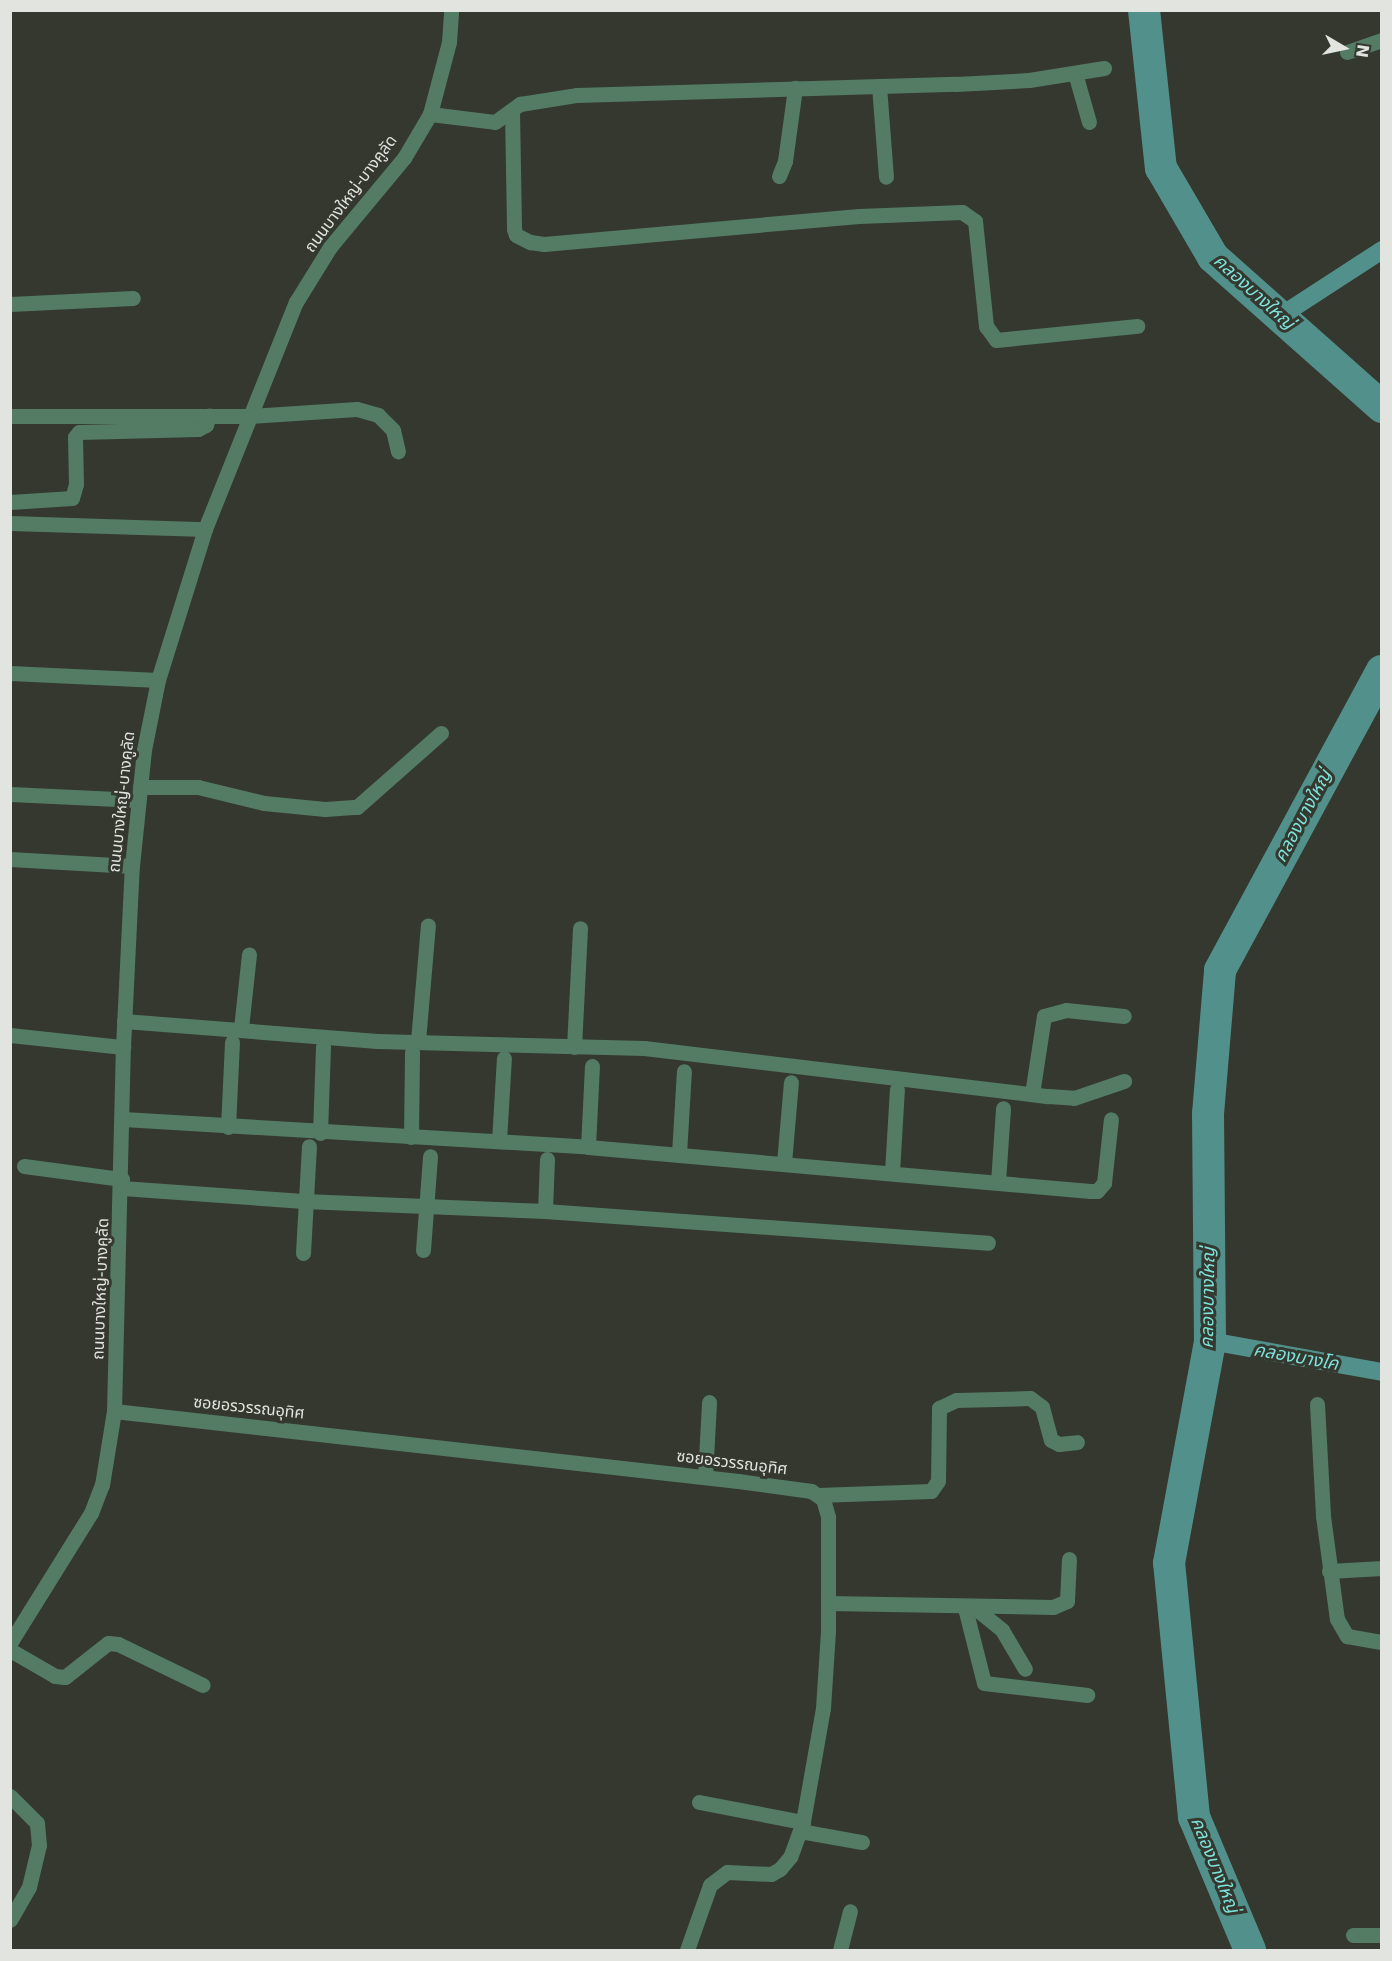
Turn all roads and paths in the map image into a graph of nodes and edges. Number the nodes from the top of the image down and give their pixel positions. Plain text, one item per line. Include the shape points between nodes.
1 (451, 10) edge
2 (1382, 40) edge
3 (1347, 51) dead end
4 (1104, 69) dead end
5 (1075, 73) junction
6 (879, 86) junction
7 (795, 88) junction
8 (512, 111) junction
9 (430, 114) junction
10 (1089, 122) dead end
11 (779, 176) dead end
12 (886, 177) dead end
13 (133, 298) dead end
14 (10, 304) edge
15 (1137, 326) dead end
16 (209, 415) junction
17 (10, 416) edge
18 (250, 416) junction
19 (398, 451) dead end
20 (10, 502) edge
21 (10, 523) edge
22 (206, 529) junction
23 (10, 673) edge
24 (158, 680) junction
25 (441, 734) dead end
26 (10, 794) edge
27 (139, 794) junction
28 (10, 859) edge
29 (132, 866) junction
30 (428, 925) dead end
31 (580, 928) dead end
32 (249, 954) dead end
33 (1124, 1016) dead end
34 (124, 1021) junction
35 (241, 1028) junction
36 (10, 1035) edge
37 (232, 1042) dead end
38 (323, 1046) dead end
39 (123, 1047) junction
40 (415, 1047) junction
41 (574, 1047) junction
42 (504, 1058) dead end
43 (592, 1066) dead end
44 (684, 1071) dead end
45 (1124, 1081) dead end
46 (791, 1083) dead end
47 (897, 1089) dead end
48 (1032, 1094) junction
49 (1003, 1108) dead end
50 (123, 1119) junction
51 (1111, 1119) dead end
52 (228, 1127) junction
53 (320, 1132) junction
54 (411, 1137) junction
55 (499, 1141) junction
56 (309, 1146) dead end
57 (588, 1147) junction
58 (679, 1154) junction
59 (430, 1156) dead end
60 (548, 1159) dead end
61 (784, 1163) junction
62 (24, 1166) dead end
63 (892, 1172) junction
64 (998, 1182) junction
65 (122, 1183) junction
66 (304, 1202) junction
67 (426, 1207) junction
68 (546, 1211) junction
69 (988, 1243) dead end
70 (423, 1250) dead end
71 (303, 1252) dead end
72 (709, 1402) dead end
73 (1317, 1404) dead end
74 (114, 1411) junction
75 (1077, 1442) dead end
76 (705, 1477) junction
77 (818, 1495) junction
78 (1069, 1559) dead end
79 (1382, 1568) edge
80 (1329, 1571) junction
81 (828, 1603) junction
82 (970, 1608) junction
83 (1382, 1642) edge
84 (10, 1643) edge
85 (10, 1650) edge
86 (1025, 1668) dead end
87 (203, 1685) dead end
88 (1087, 1695) dead end
89 (10, 1796) edge
90 (699, 1802) dead end
91 (802, 1826) junction
92 (862, 1842) dead end
93 (850, 1911) dead end
94 (10, 1920) edge
95 (1353, 1935) dead end
96 (1382, 1935) edge
97 (687, 1950) edge
98 (840, 1950) edge

1 - 9 street, ถนนบางใหญ่-บางคูลัด via 449,42
2 - 3 street
4 - 5 street
5 - 6 street via 1029,80
5 - 10 street
6 - 7 street
6 - 12 street
7 - 8 street via 577,94 520,104
7 - 11 street via 785,161
8 - 9 street via 495,122
8 - 15 street via 514,229 516,235 530,242 544,244 859,216 962,212 975,221 986,326 996,340
9 - 18 street, ถนนบางใหญ่-บางคูลัด via 404,158 330,247 296,302
13 - 14 street
16 - 17 street
16 - 18 street
16 - 20 street via 206,425 198,429 79,432 75,437 76,484 72,498
18 - 19 street via 357,409 378,415 393,430
18 - 22 street, ถนนบางใหญ่-บางคูลัด
21 - 22 street
22 - 24 street, ถนนบางใหญ่-บางคูลัด
23 - 24 street
24 - 27 street, ถนนบางใหญ่-บางคูลัด
25 - 27 street via 357,807 325,809 264,802 198,787
26 - 27 street
27 - 29 street, ถนนบางใหญ่-บางคูลัด
28 - 29 street
29 - 34 street, ถนนบางใหญ่-บางคูลัด
30 - 40 street
31 - 41 street
32 - 35 street
33 - 48 street via 1066,1010 1044,1016
34 - 35 street
34 - 39 street, ถนนบางใหญ่-บางคูลัด
35 - 40 street
36 - 39 street
37 - 52 street
38 - 53 street
39 - 50 street, ถนนบางใหญ่-บางคูลัด
40 - 41 street
40 - 54 street
41 - 48 street via 644,1048
42 - 55 street
43 - 57 street
44 - 58 street
45 - 48 street via 1074,1098
46 - 61 street
47 - 63 street
49 - 64 street
50 - 52 street
50 - 65 street, ถนนบางใหญ่-บางคูลัด
51 - 64 street via 1104,1183 1097,1191
52 - 53 street
53 - 54 street
54 - 55 street
55 - 57 street
56 - 66 street
57 - 58 street
58 - 61 street
59 - 67 street
60 - 68 street
61 - 63 street
62 - 65 street
63 - 64 street
65 - 66 street
65 - 74 street, ถนนบางใหญ่-บางคูลัด
66 - 67 street
66 - 71 street
67 - 68 street
67 - 70 street
68 - 69 street
72 - 76 street
73 - 80 street
74 - 76 street, ซอยอรวรรณอุทิศ
74 - 84 street, ถนนบางใหญ่-บางคูลัด via 102,1485 91,1513
75 - 77 street, ซอยอรวรรณอุทิศ via 1051,1440 1042,1407 1030,1398 950,1401 939,1408 938,1481 931,1491
76 - 77 street, ซอยอรวรรณอุทิศ
77 - 81 street via 828,1517
78 - 82 street via 1068,1592 1062,1604
79 - 80 street
80 - 83 street via 1341,1630 1355,1640
81 - 82 street
81 - 91 street via 823,1708
82 - 86 street via 1002,1629
82 - 88 street via 984,1683
85 - 87 street via 55,1676 65,1677 108,1643 118,1644
89 - 94 street via 37,1823 39,1845 29,1887
90 - 91 street
91 - 92 street
91 - 97 street via 790,1857 780,1869 771,1874 727,1872 718,1876 710,1885
93 - 98 street
95 - 96 street

